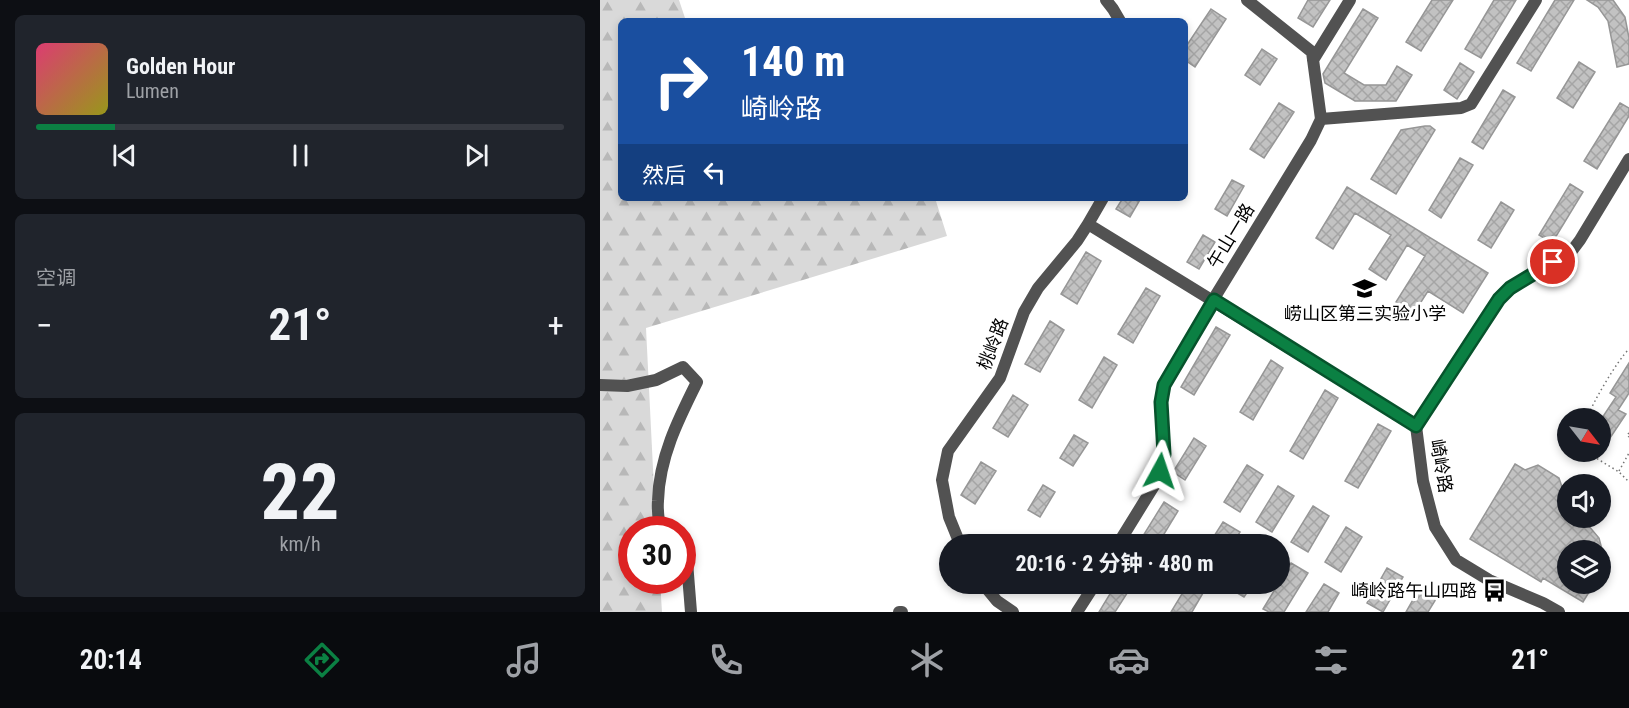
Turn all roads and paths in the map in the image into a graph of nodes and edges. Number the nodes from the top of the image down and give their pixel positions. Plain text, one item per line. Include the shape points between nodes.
1 (1106, 0) edge
2 (1247, 0) edge
3 (1350, 0) edge
4 (1536, 0) edge
5 (1118, 18) edge
6 (1313, 60) junction
7 (1321, 119) junction
8 (1629, 159) edge
9 (1101, 201) edge
10 (1088, 224) junction
11 (1214, 300) junction
12 (1629, 349) edge
13 (600, 384) edge
14 (1593, 408) edge
15 (1416, 426) junction
16 (1629, 432) edge
17 (1629, 436) edge
18 (1629, 453) edge
19 (1603, 462) edge
20 (1619, 472) junction
21 (1629, 482) edge
22 (658, 516) edge
23 (956, 534) edge
24 (1124, 534) edge
25 (690, 594) edge
26 (991, 594) edge
27 (1089, 594) edge
28 (691, 612) edge
29 (1013, 612) edge
30 (1077, 612) edge
31 (1558, 612) edge

1 - 5 street
2 - 6 street via 1312,52
3 - 6 street
4 - 7 street via 1472,104
6 - 7 street
7 - 11 street, 午山一路
8 - 15 street via 1571,252 1510,288 1499,299
9 - 10 street, 桃岭路
10 - 11 street, 崎岭路
10 - 23 street, 桃岭路 via 1038,288 1024,312 1000,378 948,451 942,480
11 - 15 street, 崎岭路
11 - 24 street, 午山一路 via 1164,385 1164,454 1160,471
12 - 14 path
13 - 22 street via 627,386 656,380 683,367 697,382 663,462
15 - 31 street, 崎岭路 via 1423,481 1435,527 1456,560
16 - 17 path
18 - 20 path
19 - 20 path
20 - 21 path
25 - 28 street
26 - 29 street
27 - 30 street

